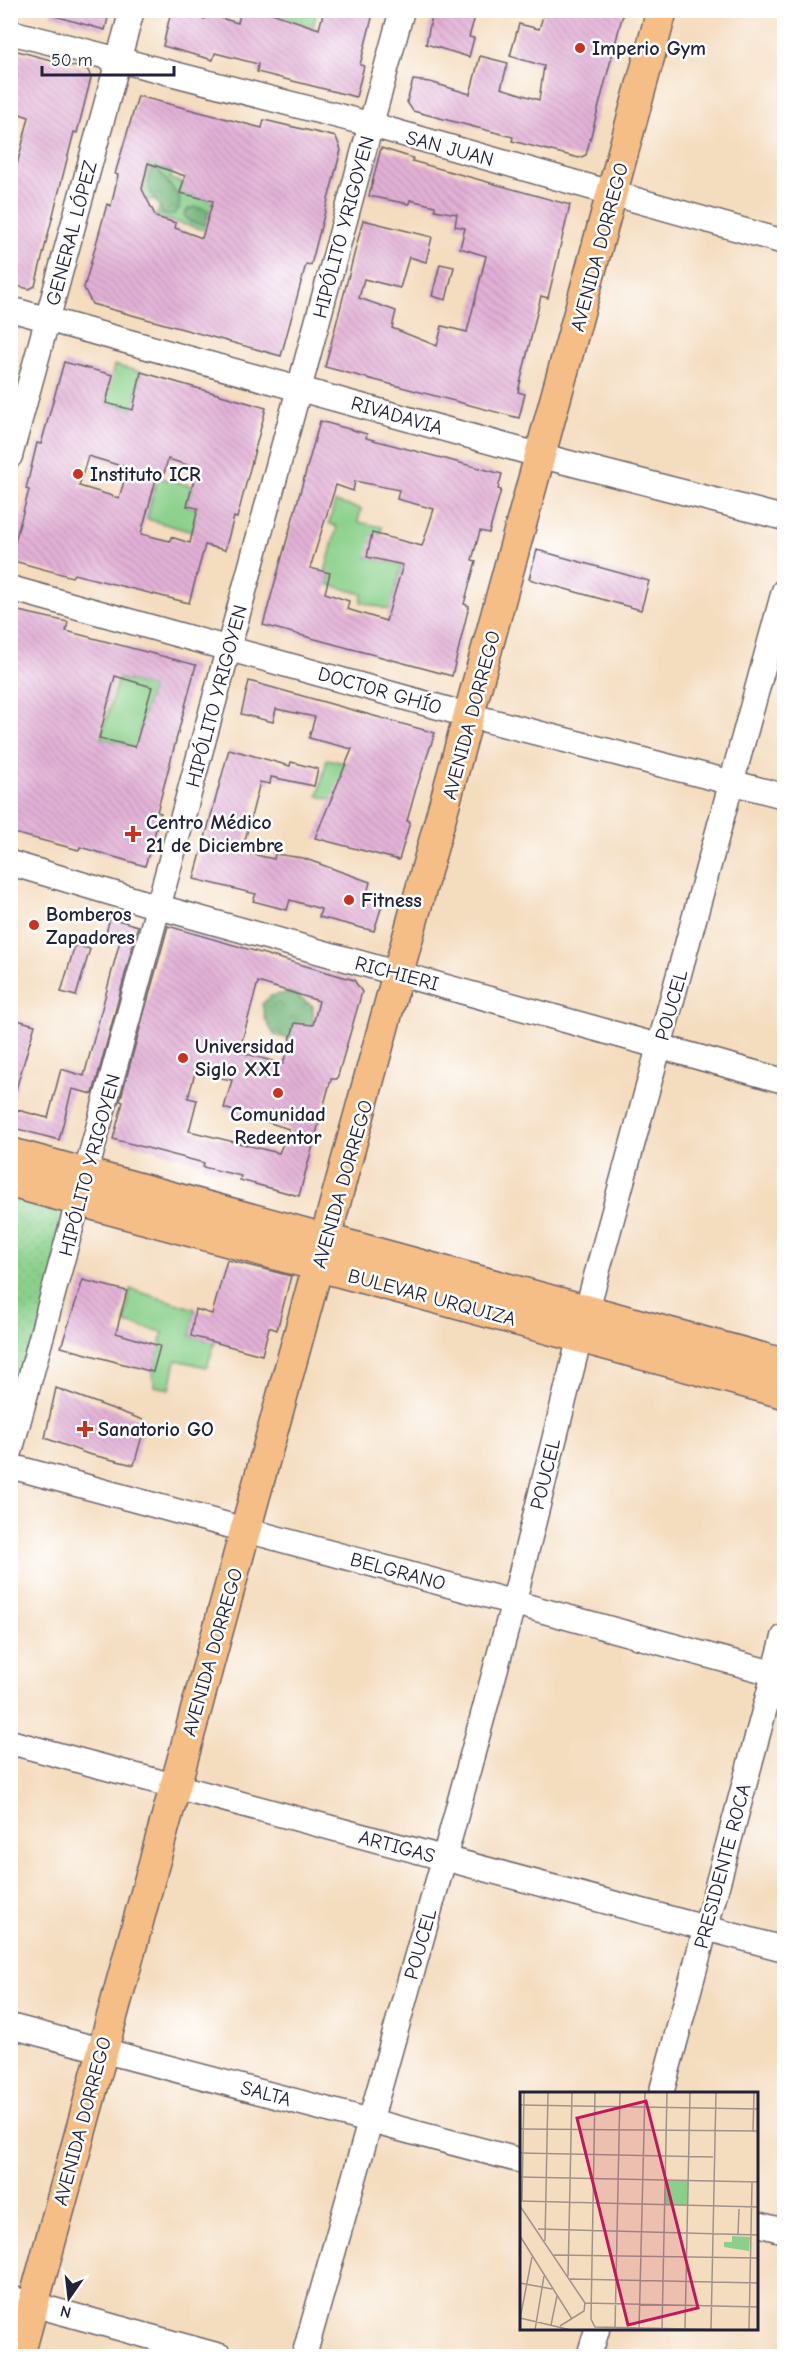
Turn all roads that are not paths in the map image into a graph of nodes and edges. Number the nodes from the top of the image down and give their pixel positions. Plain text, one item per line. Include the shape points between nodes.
1 (132, 10) edge
2 (402, 10) edge
3 (662, 10) edge
4 (10, 32) edge
5 (118, 61) junction
6 (369, 126) junction
7 (614, 192) junction
8 (784, 242) edge
9 (10, 309) edge
10 (47, 319) junction
11 (300, 387) junction
12 (10, 456) edge
13 (542, 456) junction
14 (784, 518) edge
15 (10, 588) edge
16 (784, 591) edge
17 (229, 647) junction
18 (471, 716) junction
19 (734, 783) junction
20 (784, 796) edge
21 (10, 862) edge
22 (159, 907) junction
23 (401, 975) junction
24 (659, 1046) junction
25 (784, 1080) edge
26 (10, 1153) edge
27 (10, 1182) edge
28 (83, 1187) junction
29 (322, 1252) junction
30 (583, 1324) junction
31 (784, 1364) edge
32 (784, 1394) edge
33 (10, 1452) edge
34 (10, 1466) edge
35 (246, 1532) junction
36 (514, 1601) junction
37 (784, 1637) edge
38 (780, 1675) edge
39 (10, 1742) edge
40 (175, 1785) junction
41 (444, 1859) junction
42 (706, 1927) junction
43 (784, 1949) edge
44 (10, 2025) edge
45 (101, 2050) junction
46 (662, 2092) edge
47 (370, 2120) junction
48 (520, 2160) edge
49 (759, 2224) edge
50 (784, 2231) edge
51 (22, 2301) edge
52 (597, 2331) edge
53 (19, 2356) edge
54 (220, 2356) edge
55 (304, 2356) edge
56 (589, 2356) edge

1 - 5 street, GENERAL LÓPEZ
2 - 6 street, HIPÓLITO YRIGOYEN
3 - 7 main road, AVENIDA DORREGO
4 - 5 street, SAN JUAN
5 - 6 street, SAN JUAN
5 - 10 street, GENERAL LÓPEZ
6 - 7 street, SAN JUAN
6 - 11 street, HIPÓLITO YRIGOYEN
7 - 8 street, SAN JUAN
7 - 13 main road, AVENIDA DORREGO
9 - 10 street, RIVADAVIA
10 - 11 street, RIVADAVIA
10 - 12 street, GENERAL LÓPEZ
11 - 13 street, RIVADAVIA
11 - 17 street, HIPÓLITO YRIGOYEN
13 - 14 street, RIVADAVIA
13 - 18 main road, AVENIDA DORREGO
15 - 17 street, DOCTOR GHÍO
16 - 19 street, POUCEL
17 - 18 street, DOCTOR GHÍO
17 - 22 street, HIPÓLITO YRIGOYEN
18 - 19 street, DOCTOR GHÍO
18 - 23 main road, AVENIDA DORREGO
19 - 20 street, DOCTOR GHÍO
19 - 24 street, POUCEL
21 - 22 street, RICHIERI
22 - 23 street, RICHIERI
22 - 28 street, HIPÓLITO YRIGOYEN
23 - 24 street, RICHIERI
23 - 29 main road, AVENIDA DORREGO
24 - 25 street, RICHIERI
24 - 30 street, POUCEL
26 - 28 main road, BULEVAR URQUIZA
27 - 28 main road, BULEVAR URQUIZA
28 - 29 main road, BULEVAR URQUIZA
28 - 33 street, HIPÓLITO YRIGOYEN
29 - 30 main road, BULEVAR URQUIZA
29 - 35 main road, AVENIDA DORREGO
30 - 31 main road, BULEVAR URQUIZA
30 - 32 main road, BULEVAR URQUIZA
30 - 36 street, POUCEL
34 - 35 street, BELGRANO
35 - 36 street, BELGRANO
35 - 40 main road, AVENIDA DORREGO
36 - 38 street, BELGRANO
36 - 41 street, POUCEL
37 - 38 street, PRESIDENTE ROCA
38 - 42 street, PRESIDENTE ROCA
39 - 40 street, ARTIGAS
40 - 41 street, ARTIGAS
40 - 45 main road, AVENIDA DORREGO
41 - 42 street, ARTIGAS
41 - 47 street, POUCEL
42 - 43 street, ARTIGAS
42 - 46 street, PRESIDENTE ROCA
44 - 45 street, SALTA
45 - 47 street, SALTA
45 - 51 main road, AVENIDA DORREGO
47 - 48 street, SALTA
47 - 55 street, POUCEL
49 - 50 street
51 - 53 main road, AVENIDA DORREGO
51 - 54 street
52 - 56 street

